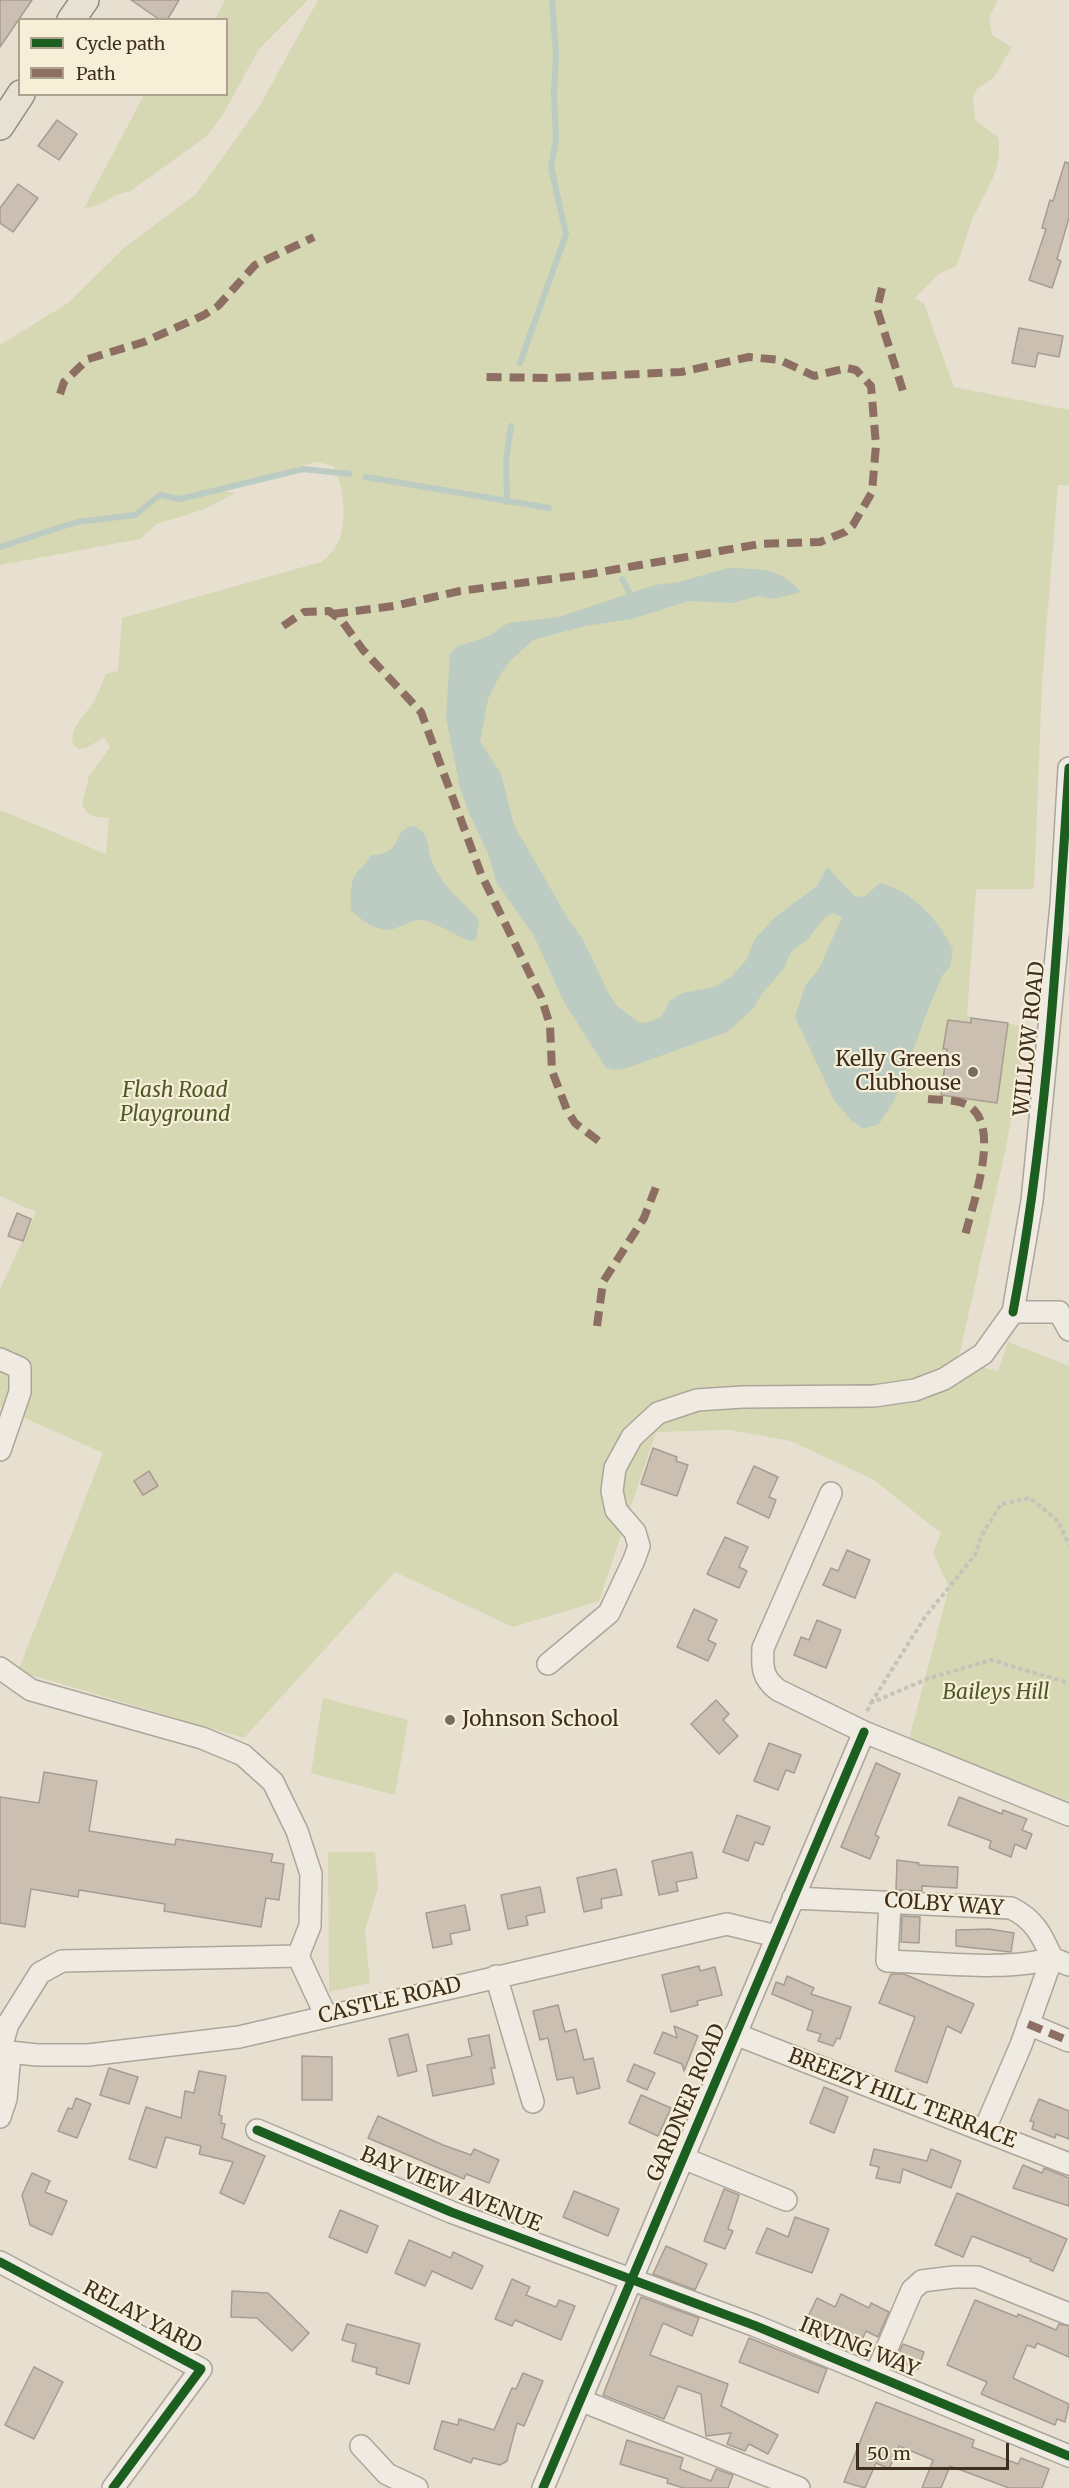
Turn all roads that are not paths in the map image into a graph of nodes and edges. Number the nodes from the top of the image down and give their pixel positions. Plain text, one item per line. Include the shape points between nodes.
1 (85, 0) edge
2 (72, 18) edge
3 (20, 96) edge
4 (0, 126) edge
5 (1069, 768) edge
6 (1013, 1312) junction
7 (1069, 1329) edge
8 (0, 1359) edge
9 (0, 1450) edge
10 (831, 1492) dead end
11 (548, 1664) dead end
12 (0, 1668) edge
13 (861, 1731) junction
14 (1069, 1815) edge
15 (793, 1898) junction
16 (890, 1902) junction
17 (776, 1936) junction
18 (298, 1956) junction
19 (1061, 1961) edge
20 (496, 1976) junction
21 (326, 2016) junction
22 (1028, 2024) junction
23 (735, 2034) junction
24 (1069, 2041) edge
25 (3, 2052) edge
26 (533, 2102) dead end
27 (0, 2117) edge
28 (257, 2130) dead end
29 (984, 2131) junction
30 (683, 2158) junction
31 (1069, 2164) edge
32 (786, 2199) dead end
33 (0, 2262) edge
34 (633, 2280) junction
35 (1069, 2314) edge
36 (876, 2374) junction
37 (580, 2400) junction
38 (361, 2446) dead end
39 (1069, 2456) edge
40 (113, 2488) edge
41 (417, 2488) edge
42 (543, 2488) edge
43 (799, 2488) edge

1 - 2 main road
3 - 4 main road
5 - 6 street, WILLOW ROAD via 1061,905 1032,1201
6 - 7 street via 1059,1312
6 - 11 street via 983,1354 944,1379 915,1390 874,1396 696,1400 658,1413 632,1437 615,1468 612,1491 616,1510 635,1532 639,1546 634,1560 609,1613
8 - 9 street via 20,1368 20,1392
10 - 13 street via 762,1648 762,1668 766,1681 778,1690
12 - 18 street via 31,1690 202,1738 243,1755 273,1782 297,1830 311,1874 310,1926
13 - 14 street
13 - 15 street, GARDNER ROAD
15 - 16 street, COLBY WAY
15 - 17 street, GARDNER ROAD
16 - 19 street, COLBY WAY via 1011,1908 1028,1916
16 - 19 street via 887,1961
17 - 20 street, CASTLE ROAD via 727,1924
17 - 23 street, GARDNER ROAD
18 - 21 street
18 - 25 street via 62,1961 40,1973 8,2024
19 - 22 street
20 - 21 street, CASTLE ROAD
20 - 26 street
21 - 25 street, CASTLE ROAD via 239,2037 99,2054
22 - 24 street
22 - 29 street
23 - 29 street, BREEZY HILL TERRACE
23 - 30 street, GARDNER ROAD
25 - 27 street via 6,2099
28 - 34 street, BAY VIEW AVENUE via 451,2212
29 - 31 street, BREEZY HILL TERRACE
30 - 32 street
30 - 34 street, GARDNER ROAD
33 - 40 street, RELAY YARD via 201,2369
34 - 36 street, IRVING WAY
34 - 37 street, GARDNER ROAD
35 - 36 street via 977,2277 915,2284
36 - 39 street, IRVING WAY
37 - 42 street, GARDNER ROAD
37 - 43 street
38 - 41 street via 387,2474

